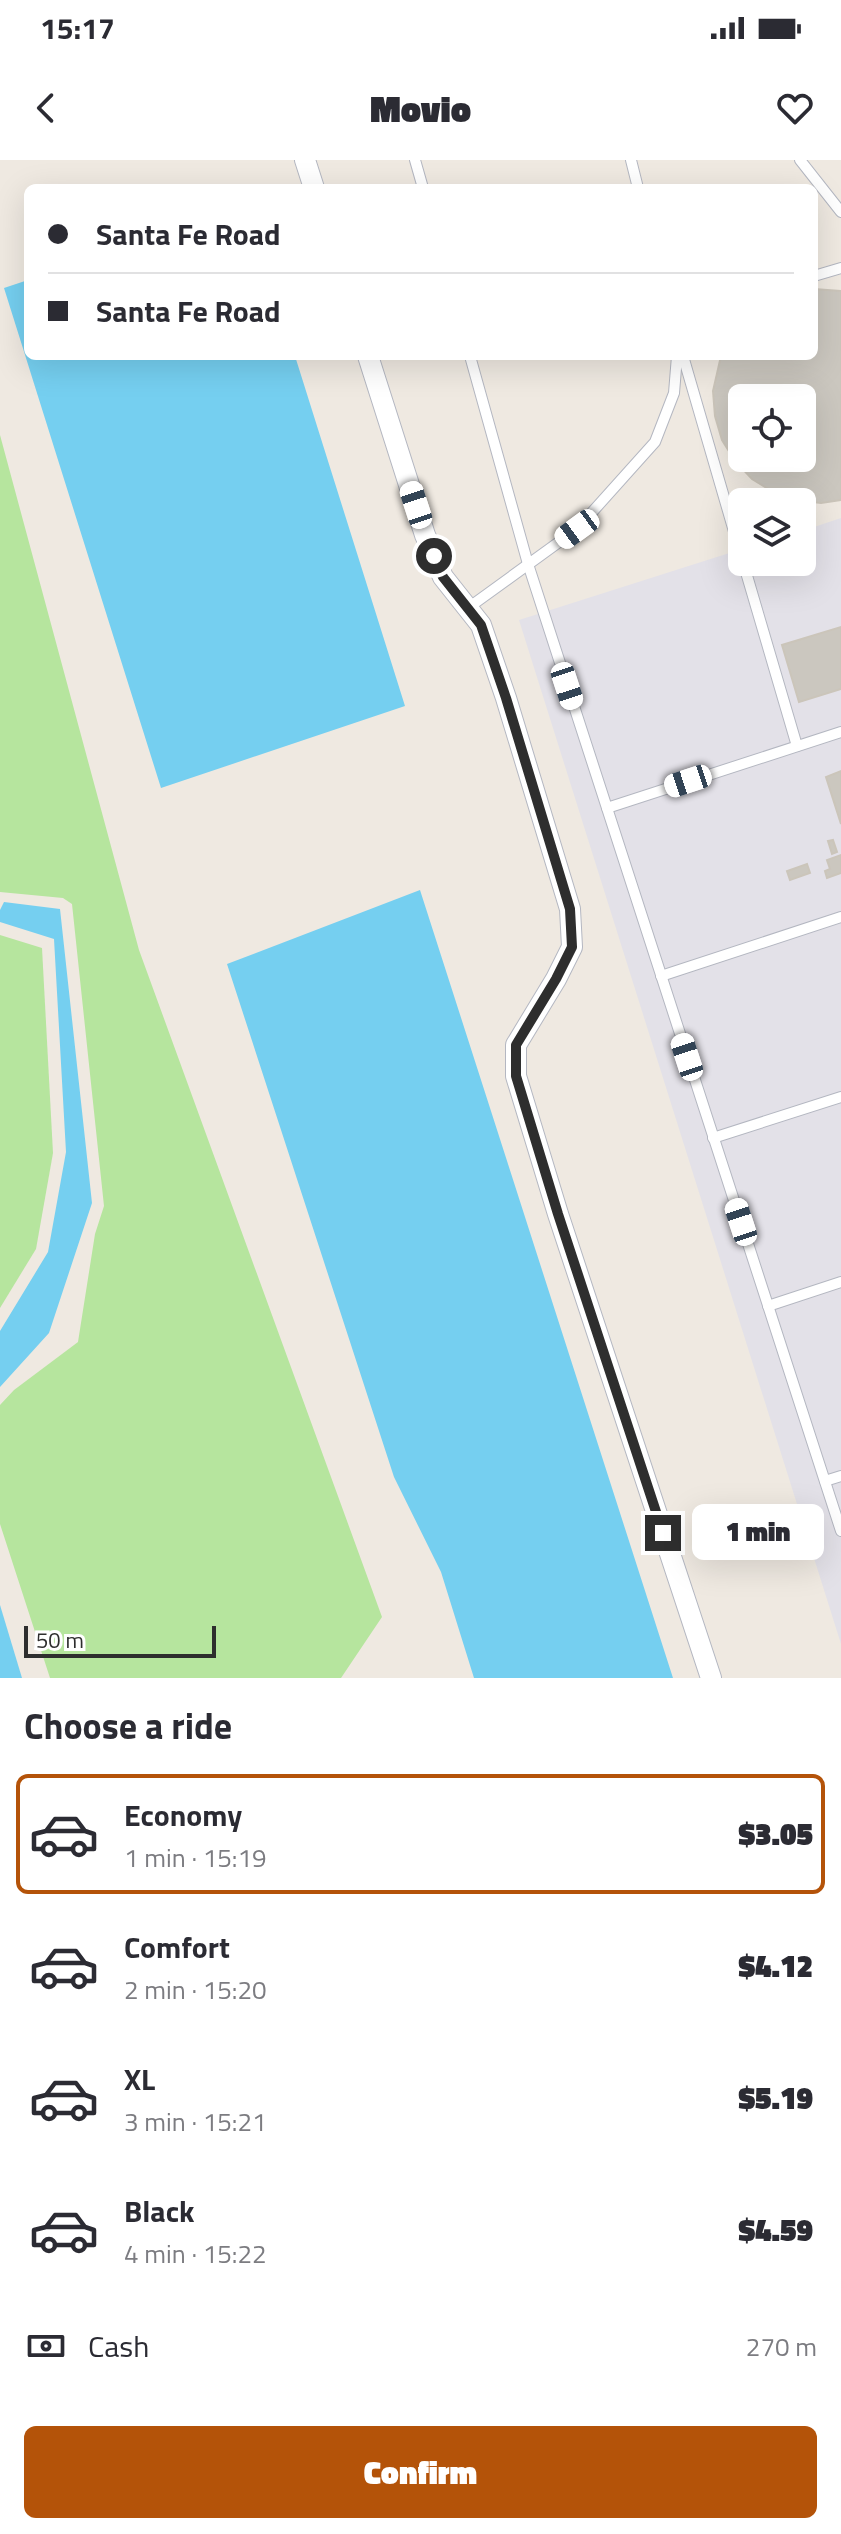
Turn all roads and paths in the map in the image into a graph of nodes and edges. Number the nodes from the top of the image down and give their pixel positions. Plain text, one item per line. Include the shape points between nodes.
1 (305, 160) edge
2 (415, 160) edge
3 (631, 160) edge
4 (800, 160) edge
5 (313, 184) edge
6 (422, 184) edge
7 (637, 184) edge
8 (841, 212) edge
9 (841, 268) edge
10 (818, 275) edge
11 (369, 360) edge
12 (471, 360) edge
13 (679, 360) edge
14 (681, 360) edge
15 (728, 514) edge
16 (528, 564) junction
17 (747, 576) edge
18 (468, 608) junction
19 (841, 732) edge
20 (797, 746) junction
21 (607, 808) junction
22 (841, 917) edge
23 (661, 976) junction
24 (841, 1097) edge
25 (713, 1138) junction
26 (841, 1282) edge
27 (768, 1306) junction
28 (841, 1476) edge
29 (825, 1481) junction
30 (841, 1531) edge
31 (711, 1678) edge

1 - 5 street
2 - 6 lane
3 - 7 lane
4 - 8 lane
9 - 10 lane
11 - 18 street via 425,535 443,577
12 - 16 lane
13 - 16 lane via 674,393 655,442 577,529
14 - 15 lane
16 - 18 lane
16 - 21 lane
17 - 20 lane
18 - 31 street via 481,625 501,683 570,909 572,947 516,1045 516,1076
19 - 20 lane
20 - 21 lane
21 - 23 lane
22 - 23 lane
23 - 25 lane
24 - 25 lane
25 - 27 lane
26 - 27 lane
27 - 29 lane
28 - 29 lane
29 - 30 lane

